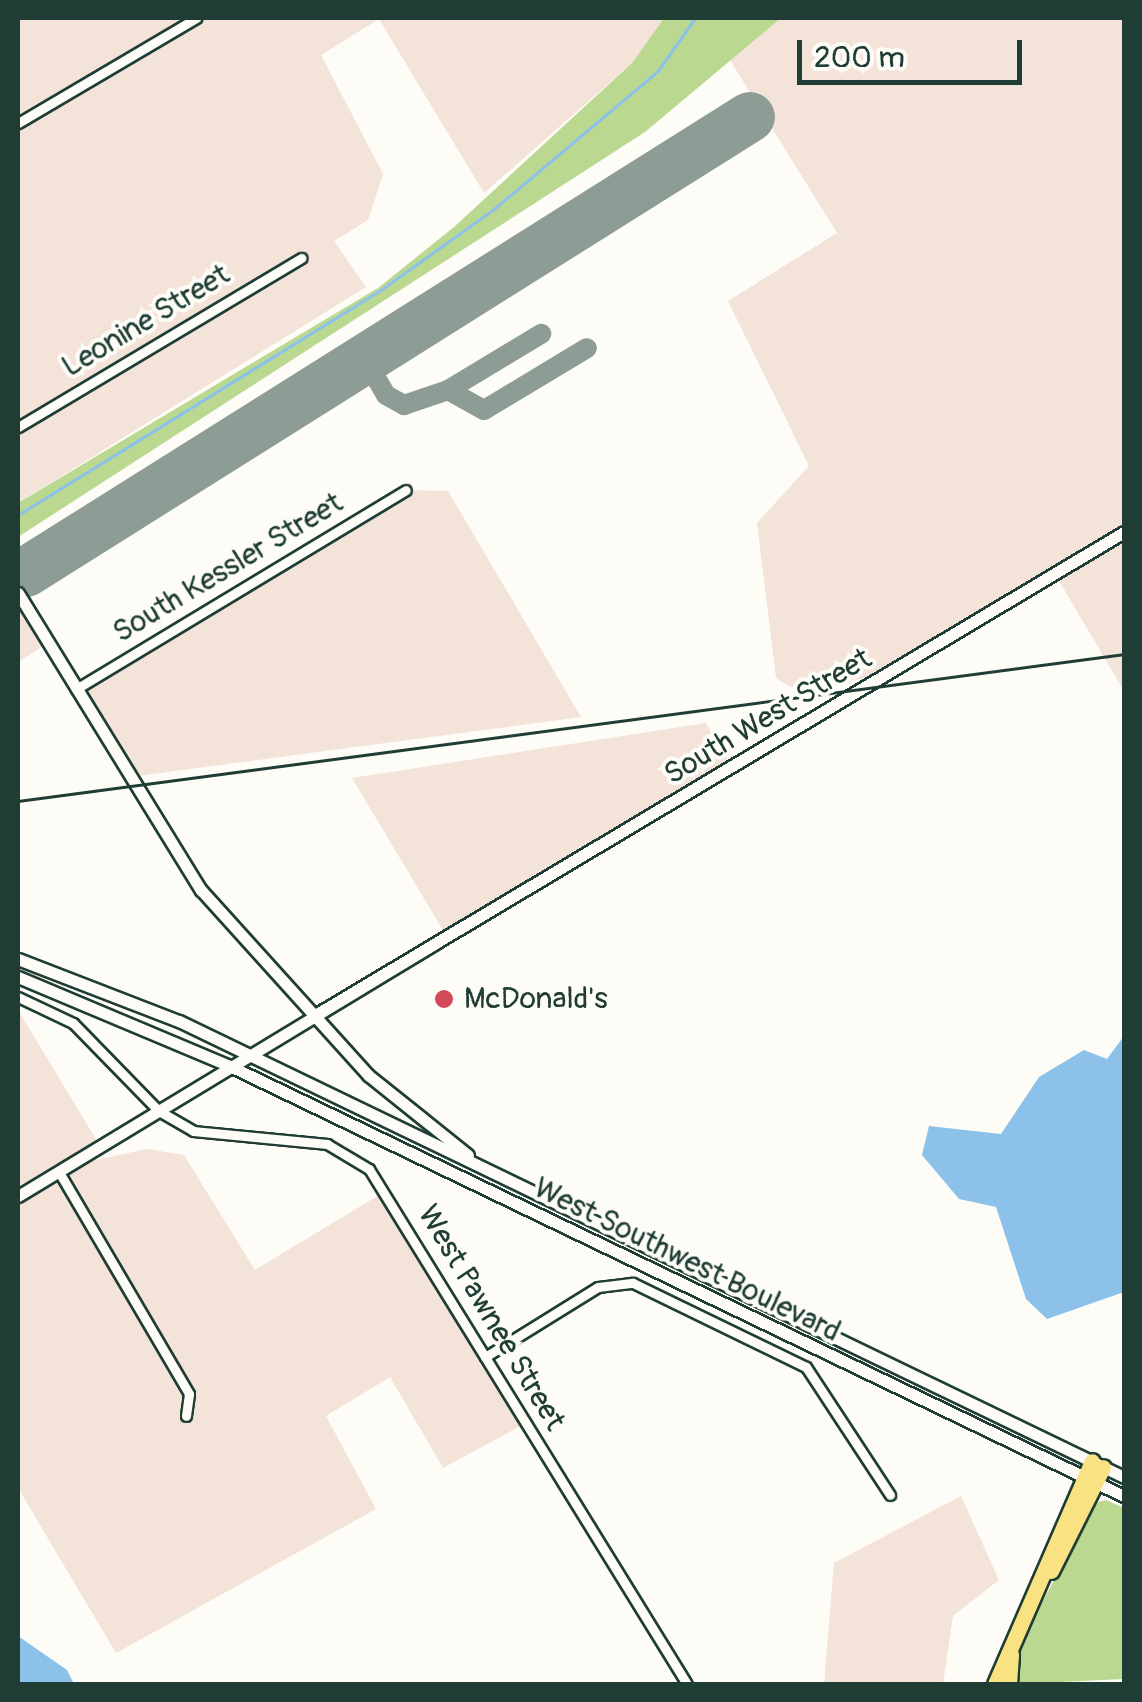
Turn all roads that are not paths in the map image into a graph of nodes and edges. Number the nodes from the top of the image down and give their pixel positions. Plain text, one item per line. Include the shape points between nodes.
1 (196, 18) edge
2 (18, 123) edge
3 (300, 258) dead end
4 (18, 427) edge
5 (406, 490) dead end
6 (1124, 532) edge
7 (18, 592) edge
8 (76, 689) junction
9 (18, 959) edge
10 (18, 978) edge
11 (18, 997) edge
12 (317, 1014) junction
13 (247, 1056) junction
14 (230, 1066) junction
15 (159, 1111) junction
16 (59, 1172) junction
17 (501, 1177) junction
18 (18, 1196) edge
19 (484, 1357) junction
20 (186, 1416) dead end
21 (1094, 1472) junction
22 (1124, 1477) edge
23 (890, 1495) dead end
24 (1124, 1496) edge
25 (687, 1684) edge
26 (995, 1684) edge
27 (1009, 1684) edge

1 - 2 street
3 - 4 street, Leonine Street
5 - 8 street, South Kessler Street
6 - 12 main road, South West Street
7 - 8 main road
8 - 12 main road via 201,890
9 - 13 main road, West Southwest Boulevard
10 - 14 main road, West Southwest Boulevard
11 - 15 street, West Pawnee Street via 73,1023
12 - 13 main road, South West Street
12 - 17 main road via 431,1130
13 - 14 main road, South West Street
13 - 17 main road, West Southwest Boulevard
14 - 15 main road, South West Street
14 - 21 main road, West Southwest Boulevard
15 - 16 main road, South West Street
15 - 19 street, West Pawnee Street via 203,1135 349,1152 370,1169
16 - 18 main road, South West Street
16 - 20 street via 188,1394
17 - 21 main road, West Southwest Boulevard
19 - 23 street via 612,1282 680,1305 806,1367
19 - 25 street, West Pawnee Street
21 - 22 main road, West Southwest Boulevard
21 - 24 main road, West Southwest Boulevard
21 - 26 highway
21 - 27 highway via 1017,1637

